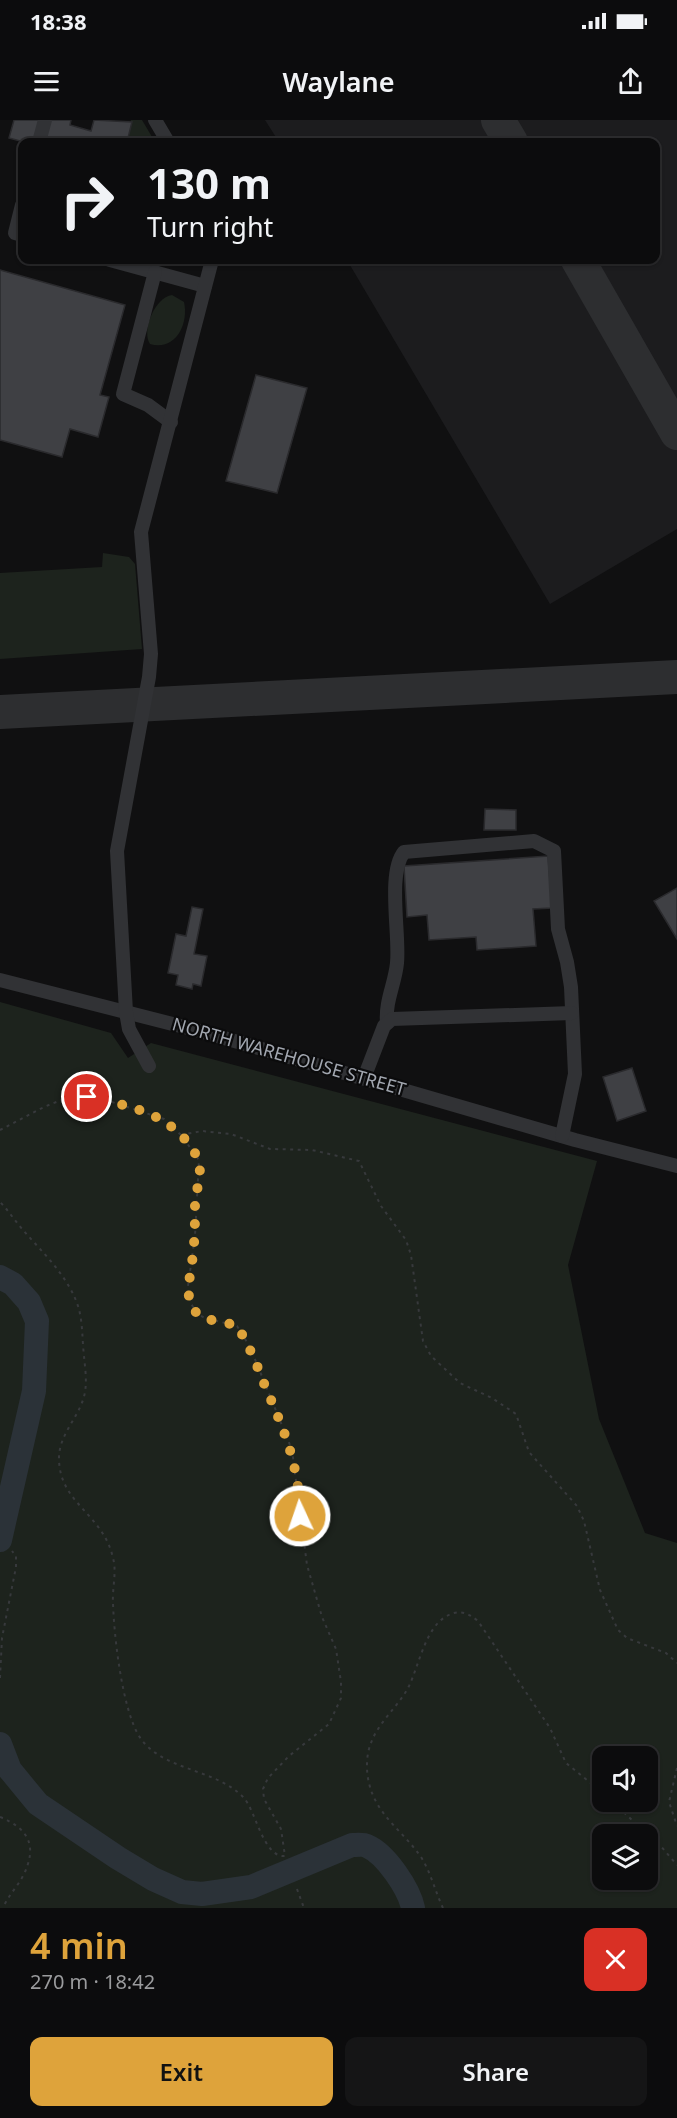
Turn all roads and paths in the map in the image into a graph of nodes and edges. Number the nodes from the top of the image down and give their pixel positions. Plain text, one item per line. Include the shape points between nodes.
1 (45, 120) edge
2 (156, 120) edge
3 (40, 138) edge
4 (166, 138) edge
5 (18, 221) edge
6 (18, 234) edge
7 (125, 264) edge
8 (211, 264) edge
9 (155, 272) junction
10 (205, 286) junction
11 (171, 422) junction
12 (0, 980) edge
13 (126, 1012) junction
14 (572, 1013) junction
15 (387, 1023) junction
16 (149, 1066) dead end
17 (364, 1078) junction
18 (0, 1130) edge
19 (181, 1135) junction
20 (569, 1138) junction
21 (677, 1166) edge
22 (0, 1202) edge
23 (12, 1551) dead end
24 (677, 1663) edge
25 (0, 1678) edge
26 (677, 1768) edge
27 (592, 1784) edge
28 (624, 1812) edge
29 (0, 1817) edge
30 (677, 1826) edge
31 (677, 1865) edge
32 (297, 1889) dead end
33 (3, 1908) edge
34 (304, 1908) edge
35 (442, 1908) edge

1 - 3 lane
2 - 4 lane
5 - 6 lane
7 - 9 lane
8 - 10 lane
9 - 10 lane
9 - 11 lane via 123,394 148,405
10 - 11 lane
11 - 13 lane via 141,532 151,654 116,866
12 - 13 lane, NORTH WAREHOUSE STREET
13 - 16 lane via 129,1029
13 - 17 lane, NORTH WAREHOUSE STREET
14 - 15 lane via 392,1019
14 - 15 lane via 567,962 558,929 554,851 534,842 404,852 396,869 397,966 386,1006
14 - 20 lane via 575,1074
15 - 17 lane
17 - 20 lane, NORTH WAREHOUSE STREET
18 - 19 path via 71,1096 140,1109 164,1119
19 - 22 path via 199,1160 200,1177 188,1286 190,1301 196,1313 205,1318 237,1326 250,1347 288,1437 295,1463 307,1565 336,1649 340,1675 341,1698 329,1724 289,1756 263,1789 264,1799 281,1829 285,1856 275,1854 269,1847 249,1803 238,1791 165,1757 139,1735 117,1651 114,1559 103,1530 71,1496 60,1472 60,1446 82,1405 85,1391 82,1322 56,1266
19 - 24 path via 202,1131 231,1134 270,1149 312,1150 359,1161 381,1206 406,1240 423,1341 431,1356 460,1383 516,1414 529,1452 577,1506 600,1590 618,1630 627,1638 666,1653
20 - 21 lane, NORTH WAREHOUSE STREET
23 - 25 path via 16,1567 2,1638
26 - 30 path via 669,1802
27 - 35 path via 566,1763 550,1728 478,1621 467,1613 456,1612 443,1618 401,1699 375,1733 367,1768 372,1794 395,1830 422,1859
28 - 31 path via 647,1830
29 - 33 path via 21,1826 30,1849 23,1877
32 - 34 path

